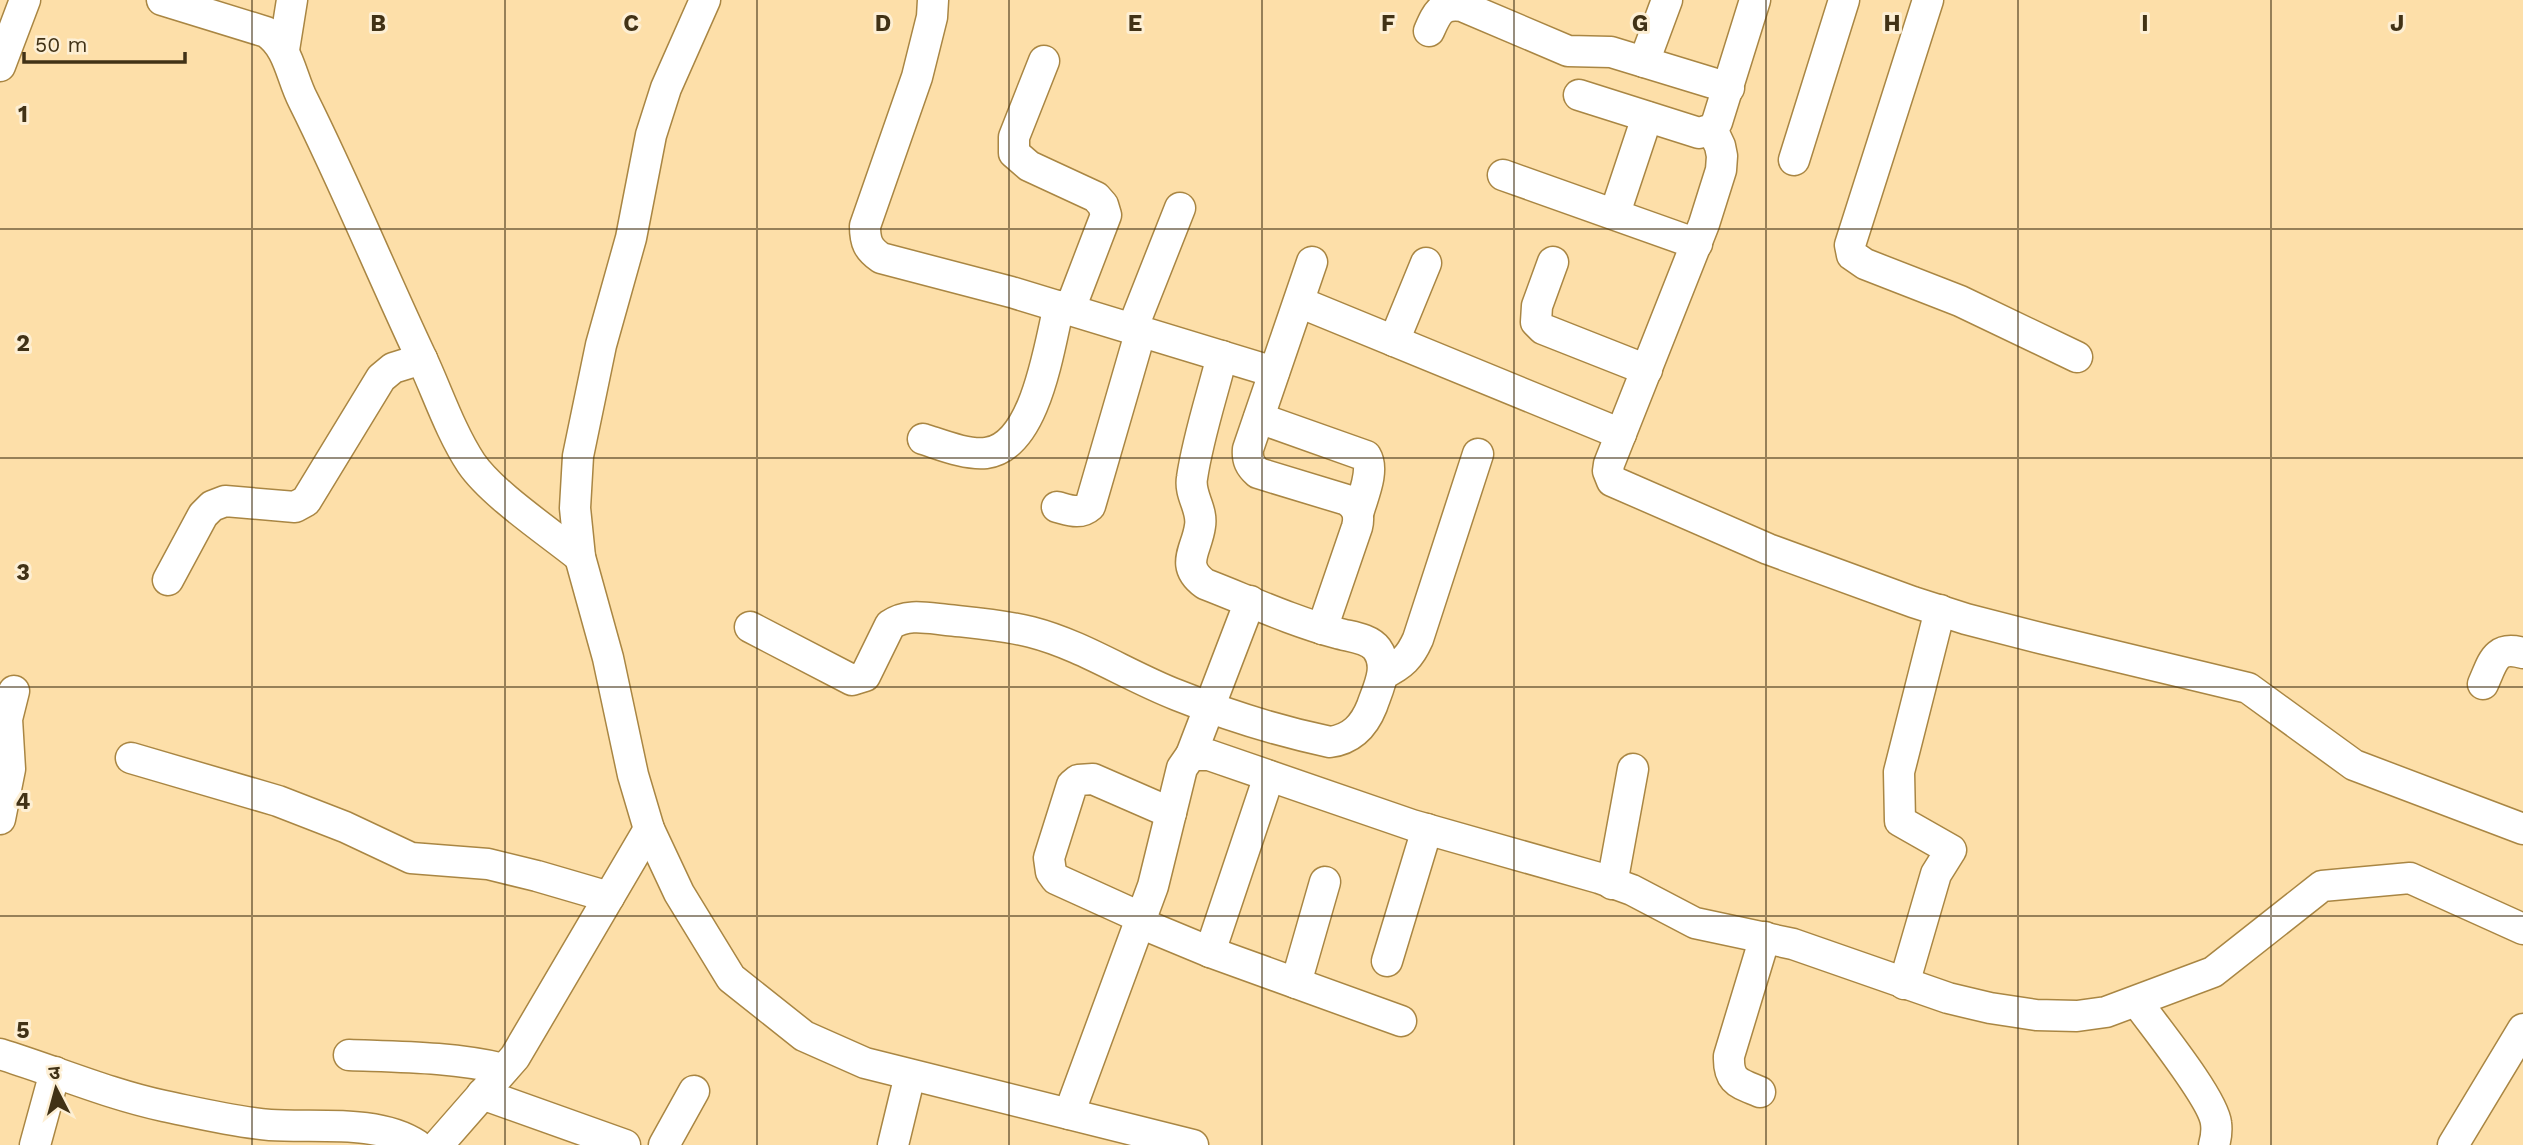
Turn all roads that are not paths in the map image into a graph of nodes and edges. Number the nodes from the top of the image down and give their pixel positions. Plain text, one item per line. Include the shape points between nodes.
1 (25, 0) edge
2 (162, 0) edge
3 (292, 0) edge
4 (705, 0) edge
5 (933, 0) edge
6 (1667, 0) edge
7 (1754, 0) edge
8 (1844, 0) edge
9 (1928, 0) edge
10 (1489, 8) edge
11 (1429, 31) dead end
12 (284, 50) junction
13 (1044, 61) dead end
14 (1644, 62) junction
15 (0, 66) edge
16 (1729, 88) junction
17 (1580, 95) dead end
18 (1647, 117) junction
19 (1712, 129) junction
20 (1794, 160) dead end
21 (1503, 175) dead end
22 (1180, 208) dead end
23 (1615, 213) junction
24 (1697, 244) junction
25 (1312, 262) dead end
26 (1553, 262) dead end
27 (1426, 263) dead end
28 (1299, 302) junction
29 (1064, 307) junction
30 (1137, 329) junction
31 (1394, 341) junction
32 (1222, 356) junction
33 (2077, 357) dead end
34 (422, 359) junction
35 (1647, 370) junction
36 (1274, 372) junction
37 (1259, 418) junction
38 (1621, 434) junction
39 (923, 439) dead end
40 (1478, 454) dead end
41 (1057, 507) dead end
42 (1358, 514) junction
43 (580, 557) junction
44 (168, 580) dead end
45 (1250, 601) junction
46 (1940, 610) junction
47 (750, 627) dead end
48 (1322, 629) junction
49 (2523, 653) edge
50 (1383, 674) junction
51 (2483, 684) dead end
52 (14, 691) dead end
53 (1208, 706) junction
54 (1191, 755) junction
55 (131, 758) dead end
56 (1633, 769) dead end
57 (1269, 776) junction
58 (1171, 813) junction
59 (0, 819) edge
60 (649, 829) junction
61 (1427, 829) junction
62 (2523, 829) edge
63 (1325, 882) dead end
64 (1612, 884) junction
65 (609, 897) junction
66 (1141, 921) junction
67 (2523, 929) edge
68 (1765, 937) junction
69 (1210, 953) junction
70 (1387, 961) dead end
71 (1296, 983) junction
72 (1904, 984) junction
73 (2137, 1002) junction
74 (1401, 1021) dead end
75 (2518, 1046) edge
76 (0, 1054) edge
77 (349, 1055) dead end
78 (504, 1069) junction
79 (55, 1072) junction
80 (910, 1075) junction
81 (694, 1091) dead end
82 (1760, 1092) dead end
83 (482, 1094) junction
84 (1069, 1114) junction
85 (35, 1145) edge
86 (417, 1145) edge
87 (438, 1145) edge
88 (625, 1145) edge
89 (664, 1145) edge
90 (893, 1145) edge
91 (1193, 1145) edge
92 (2214, 1145) edge
93 (2453, 1145) edge

1 - 15 street
2 - 12 street via 266,32 278,39
3 - 12 street
4 - 43 street via 655,123 631,238 601,345 578,456 575,508
5 - 29 street via 917,77 865,226 865,241 881,258
6 - 14 street
7 - 16 street
8 - 20 street
9 - 33 street via 1850,245 1852,255
10 - 11 street via 1446,5 1438,10
10 - 14 street via 1568,51 1611,52
12 - 34 street via 301,97
13 - 29 street via 1014,138 1014,153 1029,166 1096,197 1106,215
14 - 16 street
16 - 19 street
17 - 18 street
18 - 19 street via 1699,133
18 - 23 street
19 - 24 street via 1720,146 1721,170
21 - 23 street
22 - 30 street
23 - 24 street
24 - 35 street
25 - 28 street
26 - 35 street via 1536,322 1543,329
27 - 31 street
28 - 31 street
28 - 36 street
29 - 30 street
29 - 39 street via 1030,412 1003,448 975,454
30 - 32 street
30 - 41 street via 1090,506 1076,512
31 - 38 street
32 - 36 street
32 - 45 street via 1191,480 1201,518 1191,559 1196,578
34 - 43 street via 471,463 492,486
34 - 44 street via 393,368 381,378 306,501 295,507 225,501 212,506
35 - 38 street
36 - 37 street
37 - 42 street via 1247,458 1258,474 1347,500
37 - 42 street via 1366,456 1369,472
38 - 46 street via 1608,471 1612,481 1621,486 1768,549
40 - 50 street via 1418,639 1401,665
42 - 48 street
43 - 60 street
45 - 48 street
45 - 53 street
46 - 62 street via 2248,688 2354,765
46 - 72 street via 1899,772 1900,821 1951,850 1936,874
47 - 53 street via 859,680 890,625 898,620 1002,626 1066,644
48 - 50 street via 1369,642 1377,649
49 - 51 street via 2500,653
50 - 53 street via 1357,732 1330,743
52 - 59 street via 7,719 10,769
53 - 54 street
54 - 57 street via 1209,755
54 - 58 street via 1182,768
55 - 65 street via 278,801 411,858 488,864
56 - 64 street
57 - 61 street
57 - 69 street
58 - 66 street
58 - 66 street via 1093,779 1078,780 1072,785 1049,858 1056,879
60 - 65 street
60 - 80 street via 680,893 731,978 804,1036 864,1063
61 - 64 street
61 - 70 street
63 - 71 street
64 - 68 street via 1695,923
65 - 78 street
66 - 69 street
66 - 84 street
67 - 73 street via 2410,878 2322,886 2213,972
68 - 72 street
68 - 82 street via 1728,1056 1731,1077
69 - 71 street
71 - 74 street
72 - 73 street via 1979,1006 2036,1015 2087,1015
73 - 92 street via 2213,1112
75 - 93 street
76 - 79 street
77 - 78 street via 469,1060
78 - 83 street
79 - 85 street
79 - 86 street via 163,1106 268,1125 381,1131
80 - 84 street
80 - 90 street
81 - 89 street
83 - 87 street
83 - 88 street
84 - 91 street

